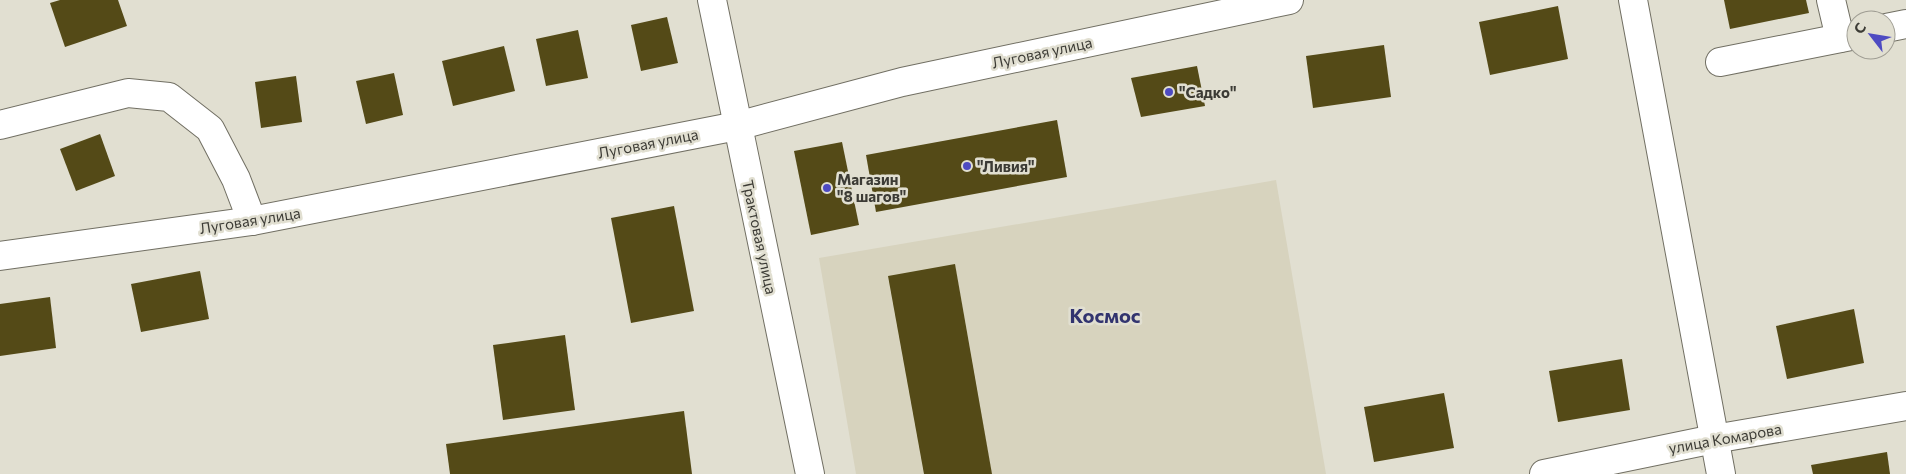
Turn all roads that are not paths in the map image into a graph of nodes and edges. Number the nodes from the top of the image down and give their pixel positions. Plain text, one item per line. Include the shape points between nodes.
1 (712, 0) edge
2 (1289, 0) edge
3 (1633, 0) edge
4 (1831, 0) edge
5 (1846, 32) edge
6 (1846, 36) edge
7 (1720, 62) dead end
8 (0, 124) edge
9 (737, 126) junction
10 (252, 221) junction
11 (0, 256) edge
12 (1906, 406) edge
13 (1714, 439) junction
14 (810, 474) edge
15 (1544, 474) edge
16 (1721, 474) edge

1 - 9 street, Трактовая улица
2 - 9 street, Луговая улица via 902,82
3 - 13 street
4 - 5 street
6 - 7 street
8 - 10 street via 128,93 169,97 210,129 236,179
9 - 10 street, Луговая улица
9 - 14 street, Трактовая улица
10 - 11 street, Луговая улица
12 - 13 street, улица Комарова
13 - 15 street, улица Комарова
13 - 16 street

